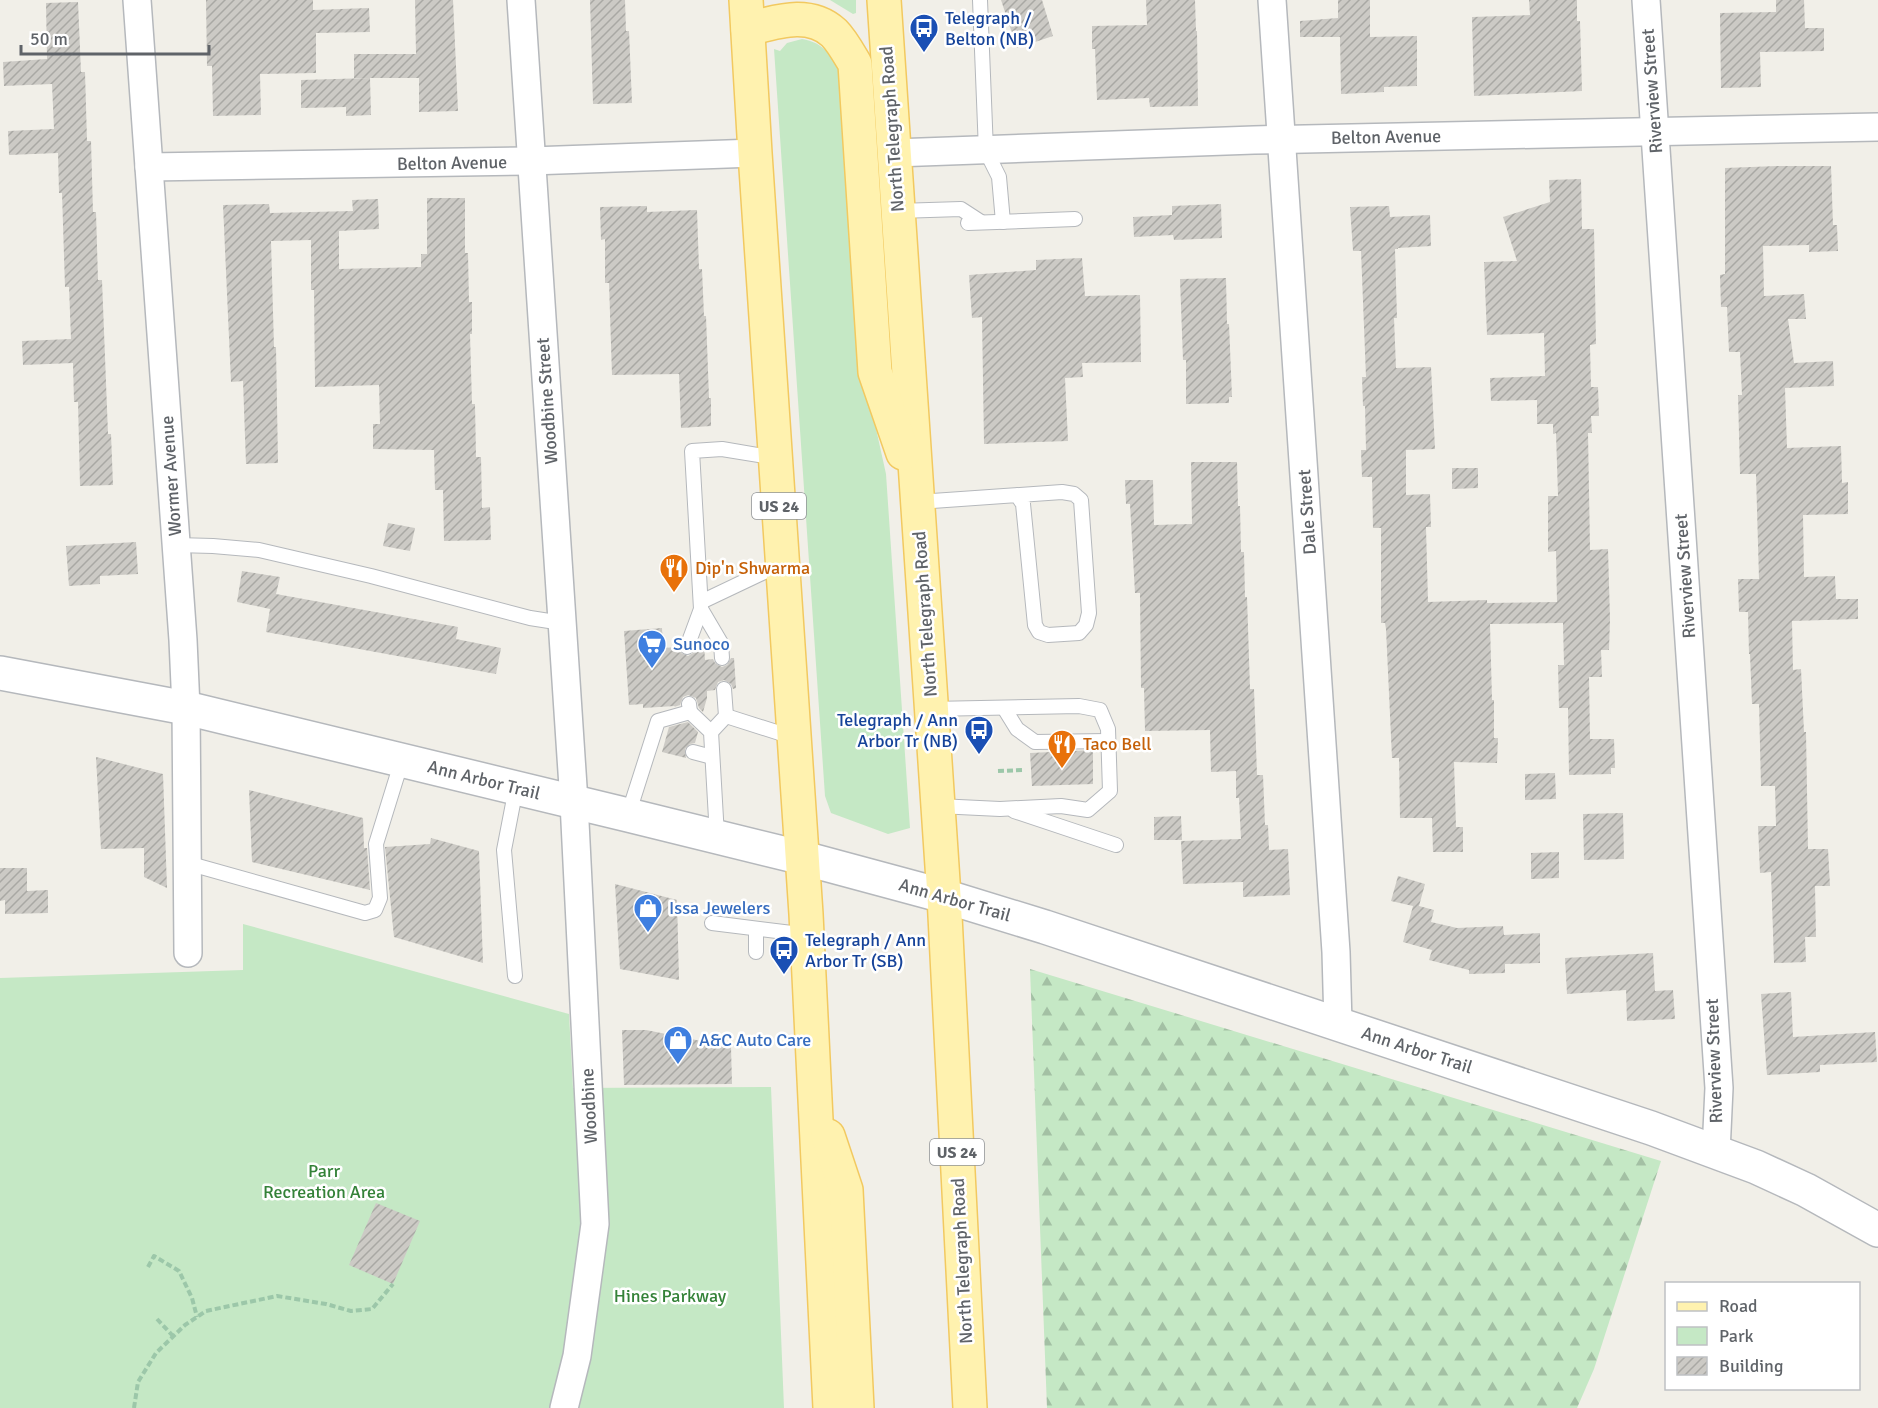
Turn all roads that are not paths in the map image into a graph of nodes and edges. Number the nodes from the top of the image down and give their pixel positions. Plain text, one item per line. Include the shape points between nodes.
1 (137, 0) edge
2 (521, 0) edge
3 (884, 0) edge
4 (980, 0) edge
5 (1272, 0) edge
6 (1646, 0) edge
7 (747, 14) edge
8 (1878, 127) edge
9 (1655, 132) junction
10 (1282, 139) junction
11 (986, 151) junction
12 (755, 153) junction
13 (894, 153) junction
14 (531, 161) junction
15 (149, 167) junction
16 (898, 211) junction
17 (1075, 219) dead end
18 (1003, 222) junction
19 (776, 458) junction
20 (1017, 495) junction
21 (917, 497) junction
22 (176, 545) junction
23 (783, 563) junction
24 (701, 605) junction
25 (562, 623) junction
26 (687, 647) dead end
27 (722, 658) dead end
28 (0, 673) edge
29 (724, 689) dead end
30 (186, 708) junction
31 (1004, 708) junction
32 (931, 709) junction
33 (726, 716) junction
34 (711, 732) junction
35 (795, 738) junction
36 (1108, 741) junction
37 (693, 752) dead end
38 (712, 758) junction
39 (402, 760) junction
40 (516, 788) junction
41 (574, 802) junction
42 (938, 806) junction
43 (1007, 808) junction
44 (628, 815) junction
45 (717, 837) junction
46 (1116, 845) dead end
47 (803, 858) junction
48 (187, 863) junction
49 (944, 896) junction
50 (712, 923) dead end
51 (756, 929) junction
52 (808, 935) junction
53 (756, 952) dead end
54 (188, 953) dead end
55 (515, 976) dead end
56 (1338, 1024) junction
57 (815, 1097) junction
58 (1716, 1152) junction
59 (1878, 1230) edge
60 (564, 1408) edge
61 (830, 1408) edge
62 (857, 1408) edge
63 (970, 1408) edge

1 - 15 street, Wormer Avenue
2 - 14 street, Woodbine Street
3 - 13 main road, North Telegraph Road / US 24
4 - 11 lane
5 - 10 street, Dale Street
6 - 9 street, Riverview Street
7 - 12 main road, US 24
7 - 21 main road via 816,22 834,33 855,64 874,372
8 - 9 street, Belton Avenue
9 - 10 street, Belton Avenue
9 - 58 street, Riverview Street via 1719,1088
10 - 11 street, Belton Avenue
10 - 56 street, Dale Street
11 - 13 street, Belton Avenue
11 - 18 lane via 999,177
12 - 14 street, Belton Avenue
12 - 19 main road, US 24
13 - 16 main road, North Telegraph Road / US 24
14 - 15 street, Belton Avenue
14 - 25 street, Woodbine Street
15 - 22 street, Wormer Avenue
16 - 18 lane via 961,209 974,223
16 - 21 main road, North Telegraph Road / US 24
17 - 18 lane
19 - 23 main road, US 24
19 - 24 lane via 722,449 692,452
20 - 20 lane via 1062,492 1081,500 1089,613 1079,633 1048,635 1039,632 1035,625 1023,504
20 - 21 lane
21 - 32 main road, North Telegraph Road / US 24
22 - 25 lane via 260,550
22 - 30 street, Wormer Avenue
23 - 24 lane
23 - 35 main road, US 24
24 - 26 lane
24 - 27 lane via 721,643
25 - 41 street, Woodbine Street
28 - 30 street, Ann Arbor Trail
29 - 33 lane
30 - 39 street, Ann Arbor Trail
30 - 48 street, Wormer Avenue
31 - 32 lane
31 - 36 lane via 1017,729 1035,742
31 - 36 lane via 1079,706 1100,710
32 - 42 main road, North Telegraph Road / US 24
33 - 34 lane
33 - 35 lane
34 - 38 lane
34 - 44 lane via 690,708 658,721 658,742
35 - 47 main road, US 24
36 - 43 lane via 1110,791 1088,810 1061,806
37 - 38 lane
38 - 45 lane
39 - 40 street, Ann Arbor Trail
39 - 48 lane via 376,844 380,898 375,910 365,913
40 - 41 street, Ann Arbor Trail
40 - 55 lane via 504,850
41 - 44 street, Ann Arbor Trail
41 - 60 street, Woodbine via 595,1224 577,1356
42 - 43 lane
42 - 49 main road, North Telegraph Road / US 24
43 - 46 lane
44 - 45 street, Ann Arbor Trail
45 - 47 street, Ann Arbor Trail
47 - 49 street, Ann Arbor Trail
47 - 52 main road, US 24
48 - 54 street, Wormer Avenue
49 - 56 street, Ann Arbor Trail
49 - 63 main road, North Telegraph Road / US 24
50 - 51 lane
51 - 52 lane
51 - 53 lane
52 - 57 main road, US 24
56 - 58 street, Ann Arbor Trail
57 - 61 main road, US 24
57 - 62 main road via 846,1190
58 - 59 street, Ann Arbor Trail via 1806,1190

